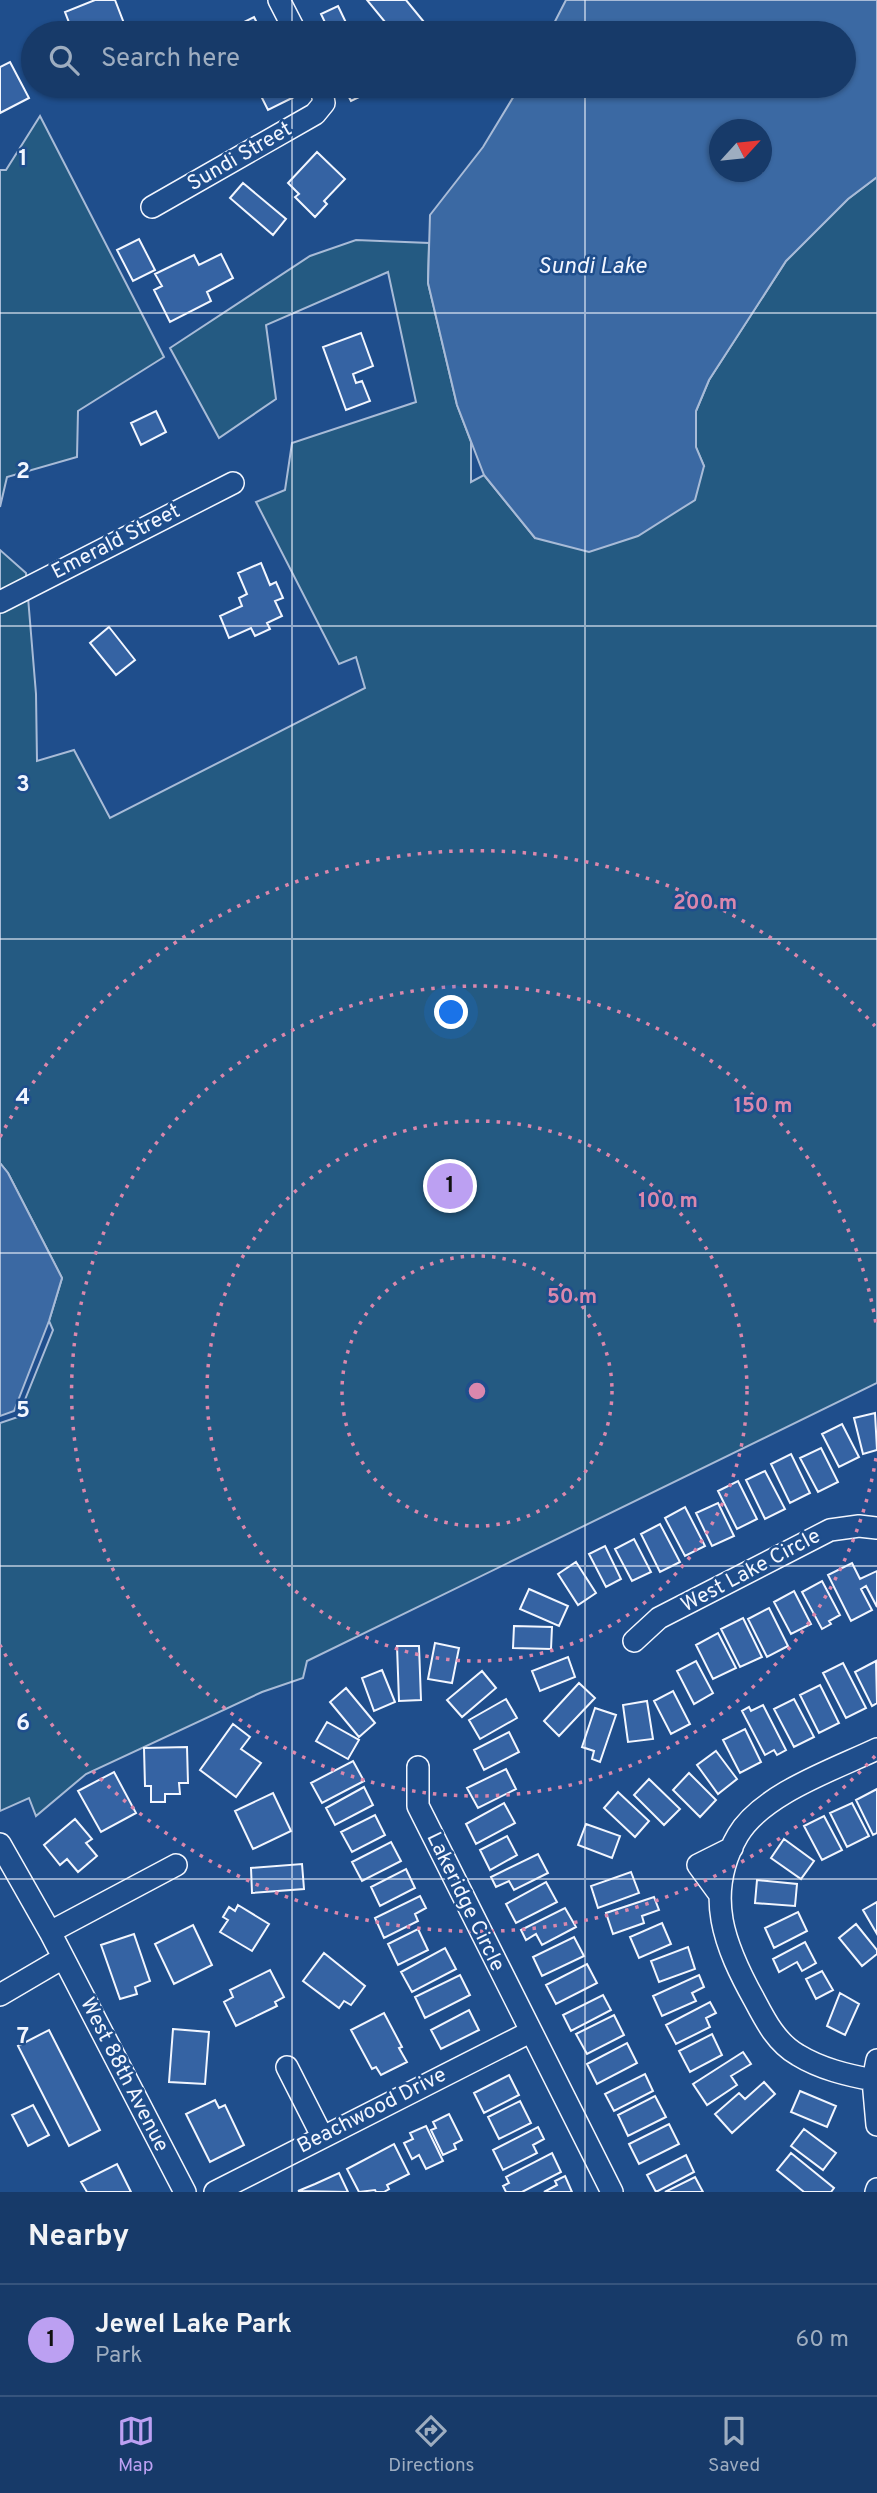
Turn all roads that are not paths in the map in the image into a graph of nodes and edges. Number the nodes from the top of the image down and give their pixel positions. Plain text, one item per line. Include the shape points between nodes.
1 (279, 0) edge
2 (290, 21) edge
3 (321, 98) edge
4 (152, 207) dead end
5 (233, 483) dead end
6 (0, 602) edge
7 (877, 1528) edge
8 (634, 1641) dead end
9 (877, 1749) edge
10 (418, 1768) dead end
11 (0, 1843) edge
12 (176, 1865) dead end
13 (50, 1932) junction
14 (63, 1958) junction
15 (0, 1996) edge
16 (530, 2032) junction
17 (287, 2067) dead end
18 (875, 2070) edge
19 (877, 2125) edge
20 (322, 2136) junction
21 (185, 2192) edge
22 (215, 2192) edge
23 (612, 2192) edge

1 - 2 street
3 - 4 street, Sundi Street via 315,114
5 - 6 street, Emerald Street
7 - 8 street, West Lake Circle via 830,1530 659,1619
9 - 18 street via 760,1810 738,1834 720,1895 723,1931 734,1962 773,2033 796,2054 834,2072
10 - 16 street, Lakeridge Circle via 418,1806
11 - 13 street, West 88th Avenue
12 - 13 street
13 - 14 street, West 88th Avenue
14 - 15 street
14 - 21 street, West 88th Avenue
16 - 20 street, Beachwood Drive
16 - 23 street, Lakeridge Circle
17 - 20 street
18 - 19 street
20 - 22 street, Beachwood Drive

